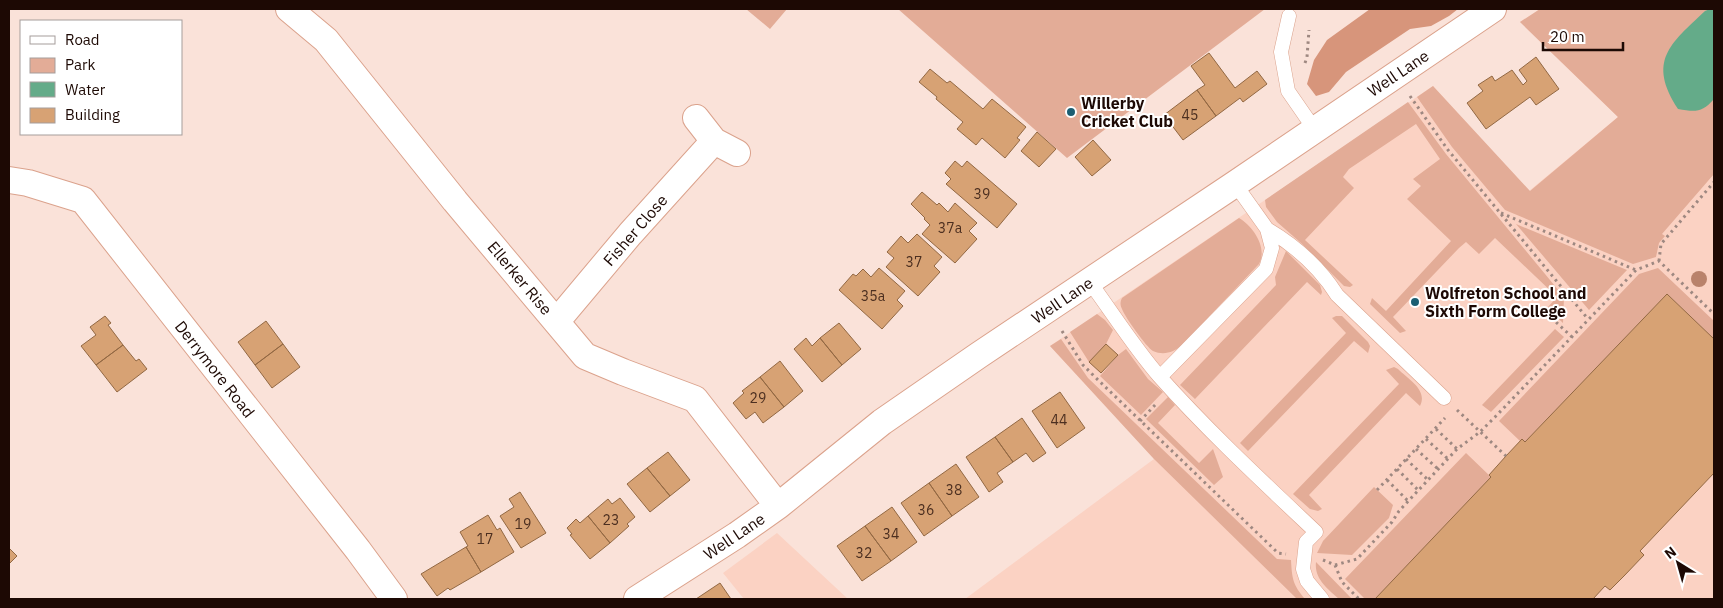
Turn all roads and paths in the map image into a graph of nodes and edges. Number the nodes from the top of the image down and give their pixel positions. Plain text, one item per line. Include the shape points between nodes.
1 (289, 9) edge
2 (1493, 9) edge
3 (1289, 16) dead end
4 (1395, 75) junction
5 (696, 118) dead end
6 (1315, 130) junction
7 (714, 141) junction
8 (737, 153) dead end
9 (9, 180) edge
10 (1714, 182) edge
11 (1235, 184) junction
12 (1500, 213) junction
13 (1267, 229) junction
14 (1659, 262) junction
15 (1636, 270) junction
16 (1089, 280) junction
17 (1045, 311) junction
18 (1528, 311) dead end
19 (1714, 314) edge
20 (557, 320) junction
21 (1589, 320) junction
22 (1572, 337) junction
23 (1160, 377) junction
24 (1444, 398) joint
25 (1160, 400) dead end
26 (1140, 421) junction
27 (1480, 432) junction
28 (1426, 439) junction
29 (1416, 449) junction
30 (1457, 449) junction
31 (1506, 456) dead end
32 (1406, 459) junction
33 (1448, 459) junction
34 (1396, 469) junction
35 (1438, 470) junction
36 (1386, 480) junction
37 (1428, 480) junction
38 (1377, 490) dead end
39 (1418, 490) junction
40 (1408, 501) junction
41 (778, 506) junction
42 (1292, 554) dead end
43 (394, 599) edge
44 (637, 599) edge
45 (1322, 599) edge
46 (1359, 599) edge

1 - 20 street, Ellerker Rise via 326,40 455,201
2 - 4 street, Well Lane
3 - 6 lane via 1280,52 1288,91
4 - 6 street, Well Lane
4 - 12 path via 1448,150
5 - 7 street
6 - 11 street, Well Lane
7 - 8 street
7 - 20 street, Fisher Close
9 - 43 street, Derrymore Road via 84,200
10 - 14 path via 1661,244
11 - 13 lane
11 - 16 street, Well Lane
12 - 15 path
12 - 21 path
13 - 23 lane via 1272,248 1266,269
13 - 24 lane via 1293,246 1338,295
14 - 15 path
14 - 19 path
15 - 21 path
16 - 17 street, Well Lane
16 - 23 lane
17 - 26 path via 1066,336 1083,365
17 - 41 street, Well Lane via 882,422
18 - 22 path via 1544,311
20 - 41 street, Ellerker Rise via 585,356 695,398
21 - 22 path
22 - 27 path
23 - 45 lane via 1208,430 1316,532 1306,542 1303,569 1307,581
24 - 27 path
25 - 26 path
26 - 42 path via 1278,553
27 - 30 path
27 - 31 path
28 - 29 path
28 - 30 path via 1437,427
28 - 33 path
29 - 32 path
29 - 35 path
30 - 33 path
32 - 34 path
32 - 37 path
33 - 35 path
34 - 36 path
34 - 39 path
35 - 37 path
36 - 38 path
36 - 40 path
37 - 39 path
39 - 40 path
40 - 46 path via 1357,559 1335,565 1342,582
41 - 44 street, Well Lane

